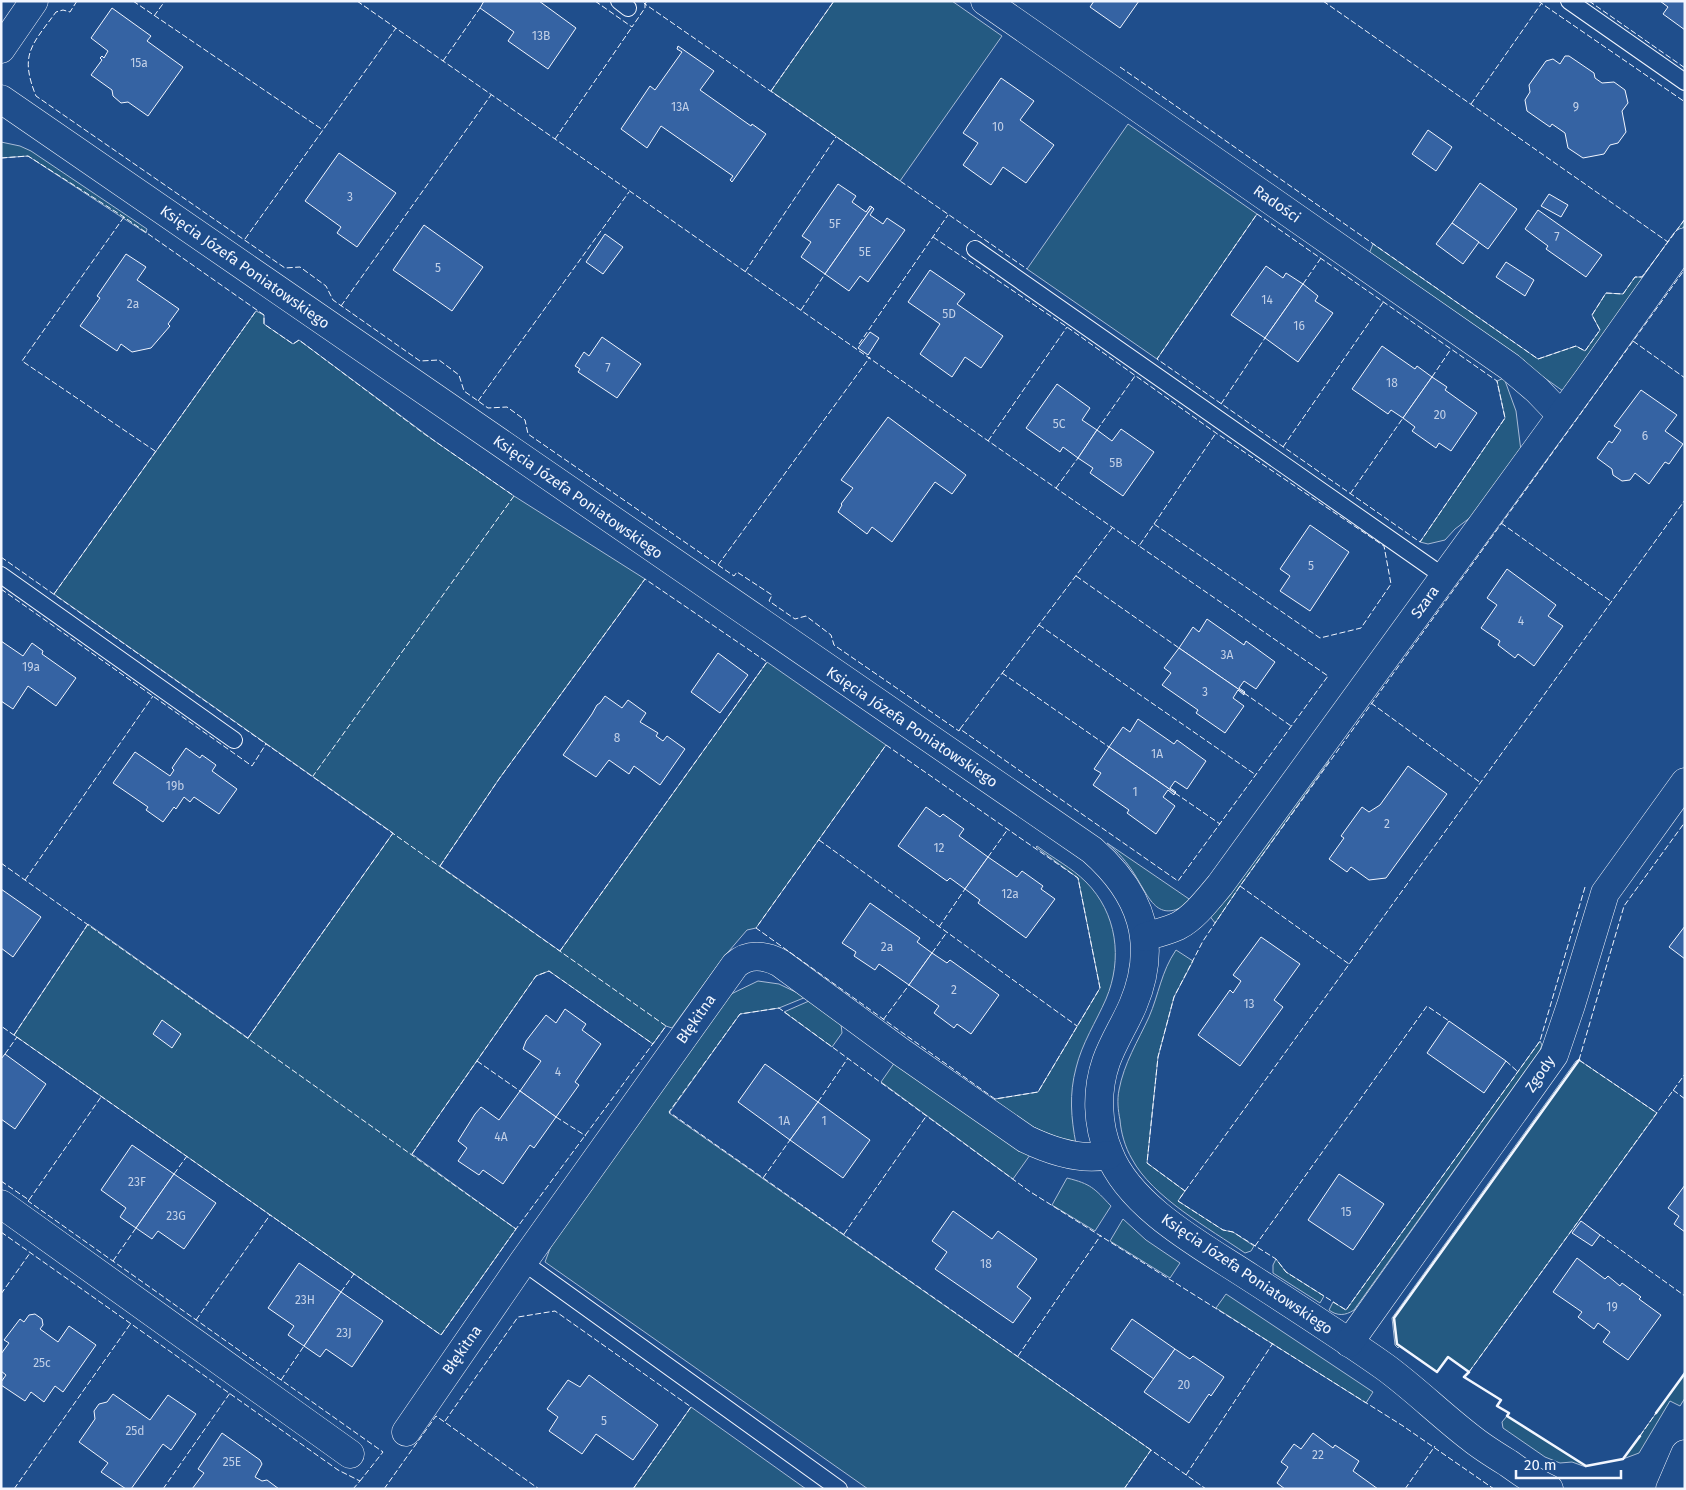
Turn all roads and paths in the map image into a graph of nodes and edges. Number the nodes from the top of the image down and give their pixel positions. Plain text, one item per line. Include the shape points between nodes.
1 (34, 1) edge
2 (985, 1) edge
3 (1569, 1) edge
4 (1, 49) edge
5 (1685, 82) edge
6 (1, 99) edge
7 (1685, 242) edge
8 (975, 249) dead end
9 (1561, 416) junction
10 (1, 575) edge
11 (1444, 576) junction
12 (234, 740) dead end
13 (1685, 782) edge
14 (1145, 937) junction
15 (1109, 1155) junction
16 (1, 1204) edge
17 (523, 1262) junction
18 (1349, 1343) junction
19 (406, 1432) dead end
20 (350, 1454) dead end
21 (1685, 1454) edge
22 (839, 1489) edge
23 (1549, 1489) edge
24 (1670, 1489) edge

1 - 4 street
2 - 9 street, Radości via 1510,367
3 - 5 lane
6 - 14 street, Księcia Józefa Poniatowskiego via 1092,850 1122,882 1136,908
7 - 9 street, Szara
8 - 11 lane
9 - 11 street, Szara
10 - 12 lane
11 - 14 street, Szara via 1213,894 1182,924
13 - 18 street, Zgody via 1605,893 1554,1055
14 - 15 street, Księcia Józefa Poniatowskiego via 1145,965 1140,987 1106,1061 1100,1085 1100,1118
15 - 17 street, Błękitna via 1098,1158 1070,1154 1026,1139 780,963 762,956 744,958 735,965
15 - 18 street, Księcia Józefa Poniatowskiego via 1137,1195 1171,1225
16 - 20 street
17 - 19 street, Błękitna
17 - 22 lane
18 - 23 street, Księcia Józefa Poniatowskiego via 1404,1381 1472,1439
21 - 24 street

